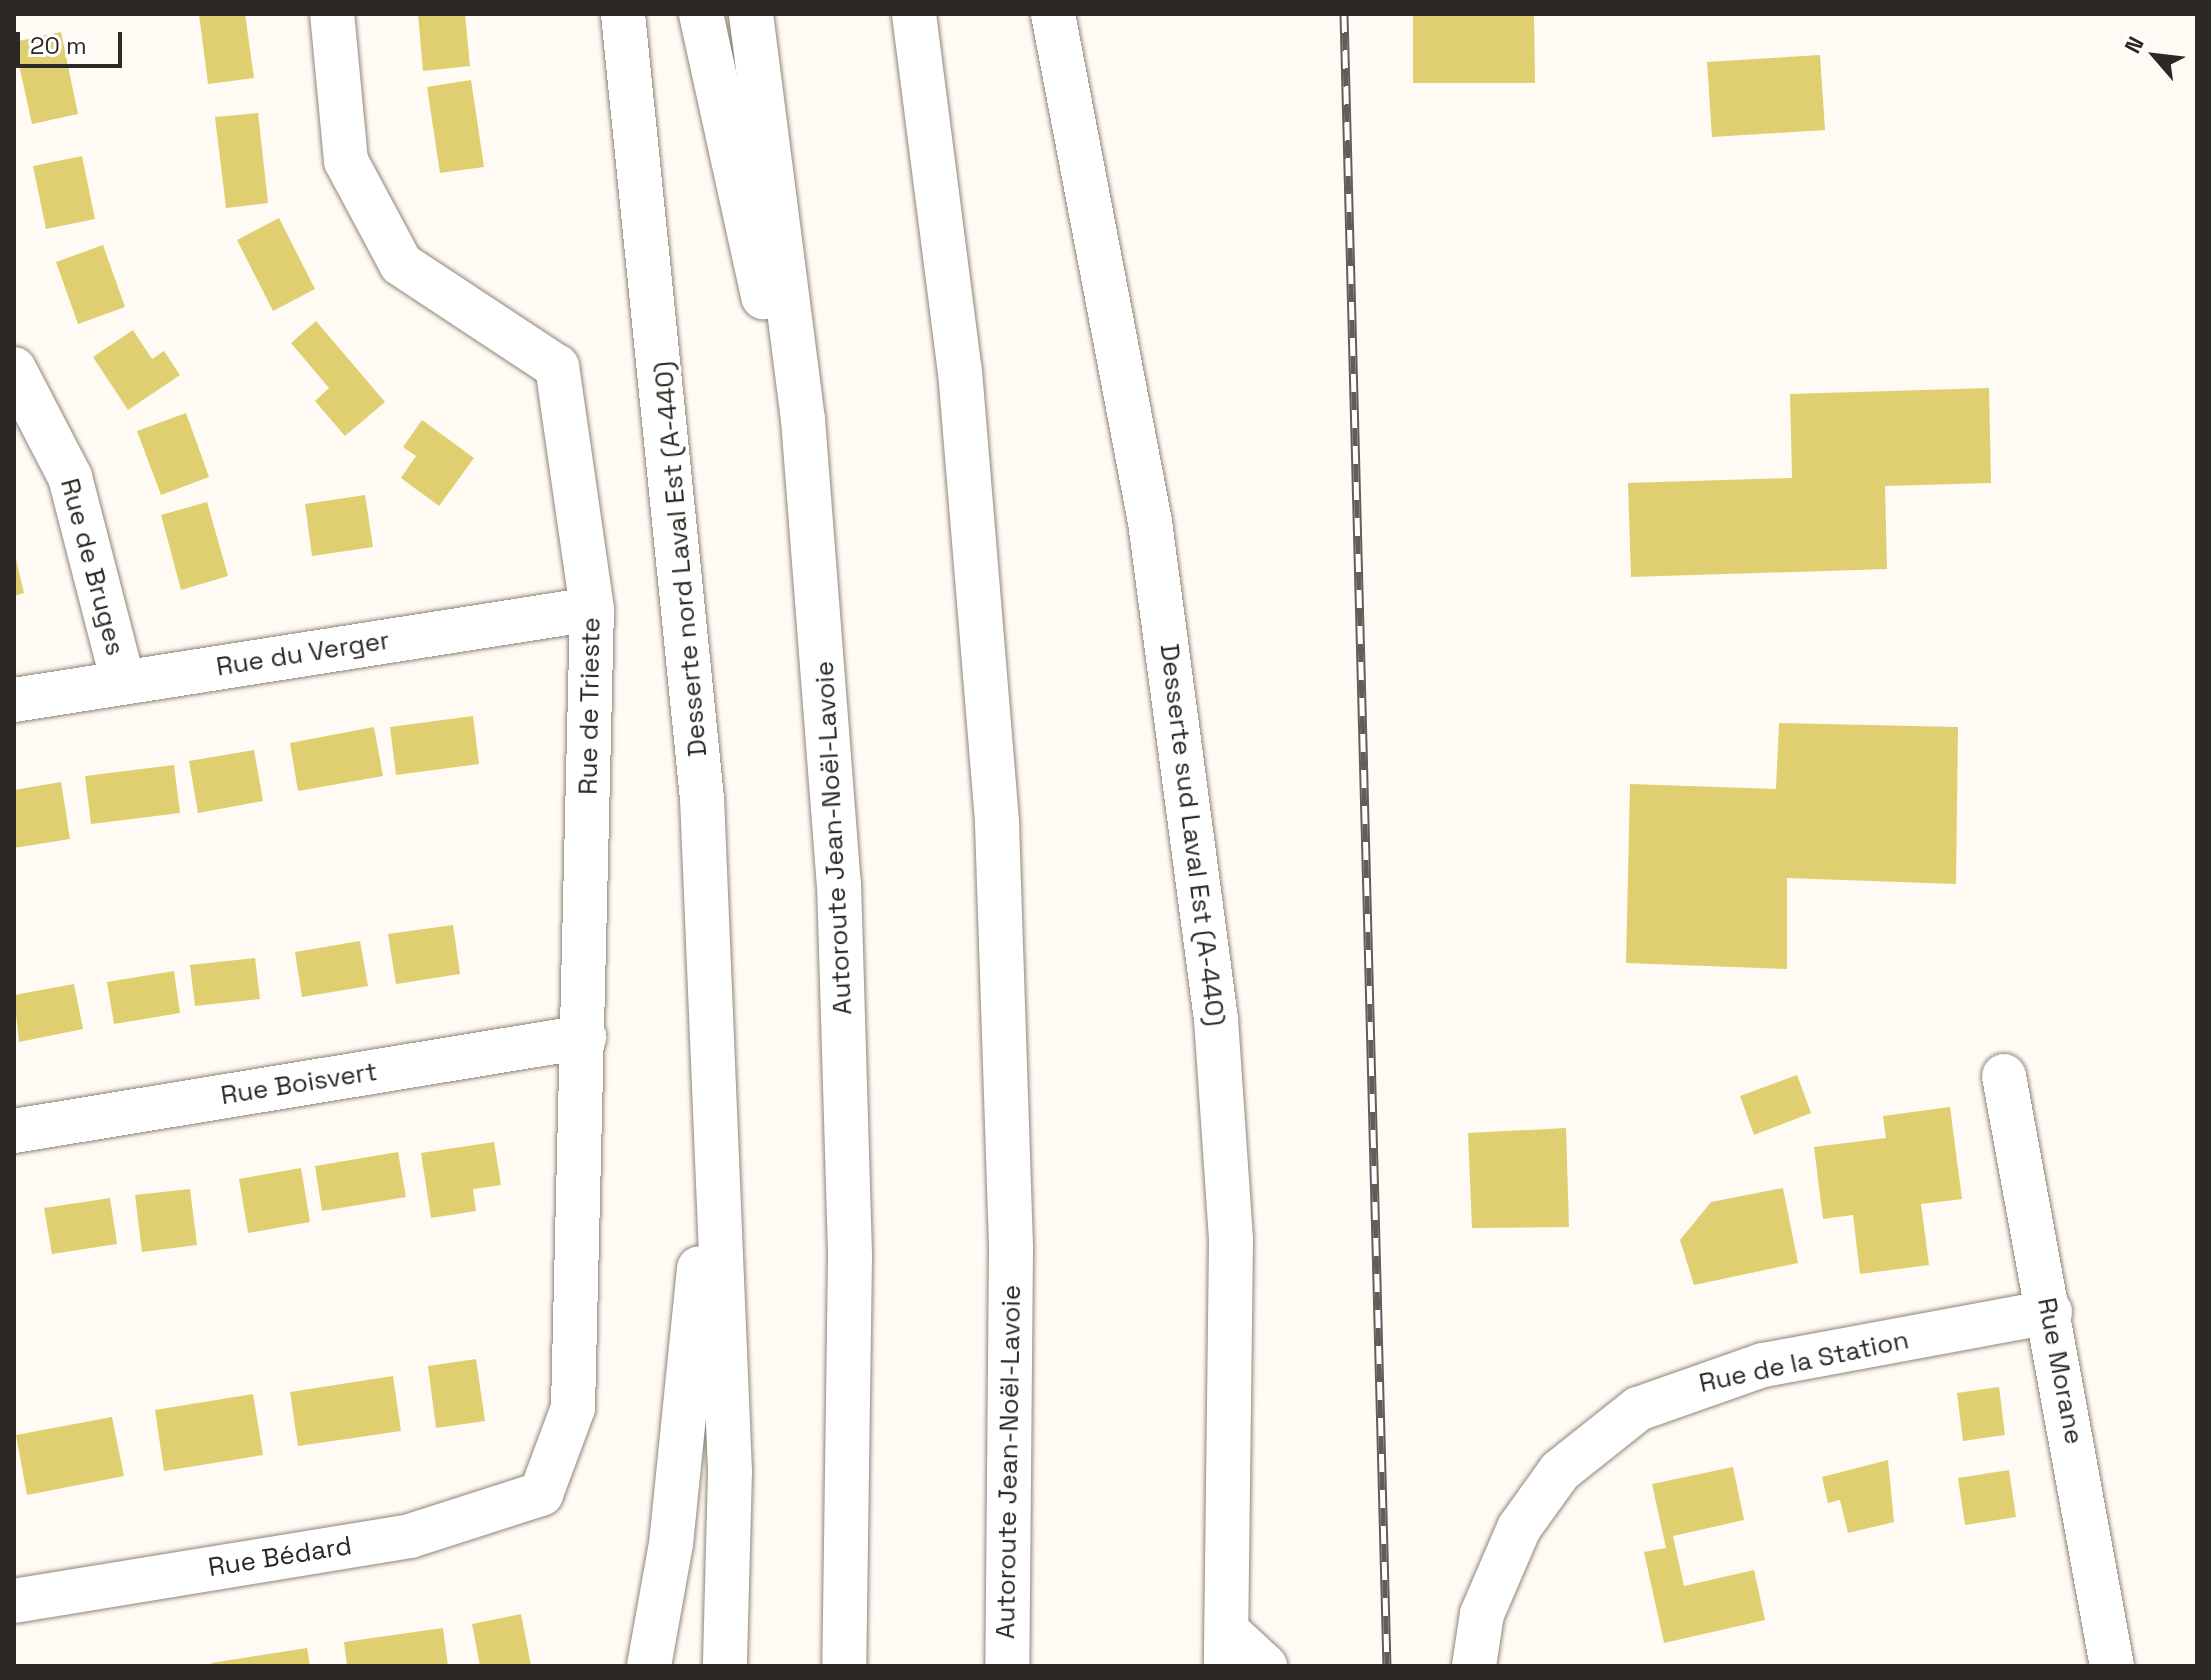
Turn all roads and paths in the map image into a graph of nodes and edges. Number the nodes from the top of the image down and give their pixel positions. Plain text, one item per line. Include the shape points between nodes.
1 (332, 14) edge
2 (623, 14) edge
3 (701, 14) edge
4 (751, 14) edge
5 (914, 14) edge
6 (1053, 14) edge
7 (14, 369) edge
8 (813, 522) junction
9 (592, 609) junction
10 (123, 682) junction
11 (14, 700) edge
12 (584, 1037) junction
13 (2004, 1076) dead end
14 (714, 1106) junction
15 (14, 1131) edge
16 (2050, 1312) junction
17 (541, 1494) joint
18 (14, 1601) edge
19 (1227, 1648) edge
20 (649, 1666) edge
21 (725, 1666) edge
22 (844, 1666) edge
23 (1007, 1666) edge
24 (1265, 1666) edge
25 (1474, 1666) edge
26 (2112, 1666) edge

1 - 9 main road, Rue de Trieste via 346,161 401,264 557,367
2 - 14 main road, Desserte nord Laval Est (A-440) via 691,652
3 - 8 main road
4 - 8 main road, Autoroute Jean-Noël-Lavoie
5 - 23 main road, Autoroute Jean-Noël-Lavoie via 957,343 996,810 1011,1263
6 - 19 main road, Desserte sud Laval Est (A-440) via 1150,522 1216,1019 1231,1240
7 - 10 main road, Rue de Bruges via 70,477
8 - 22 main road, Autoroute Jean-Noël-Lavoie via 845,1027
9 - 10 main road, Rue du Verger
9 - 12 main road, Rue de Trieste
10 - 11 main road, Rue du Verger
12 - 15 main road, Rue Boisvert
12 - 17 main road, Rue de Trieste via 573,1408
13 - 16 main road, Rue Morane
14 - 20 main road via 673,1529
14 - 21 main road via 730,1471
16 - 25 main road, Rue de la Station via 1748,1368 1638,1409 1560,1471 1519,1528 1482,1614
16 - 26 main road, Rue Morane
17 - 18 main road, Rue Bédard via 410,1536
19 - 24 main road

